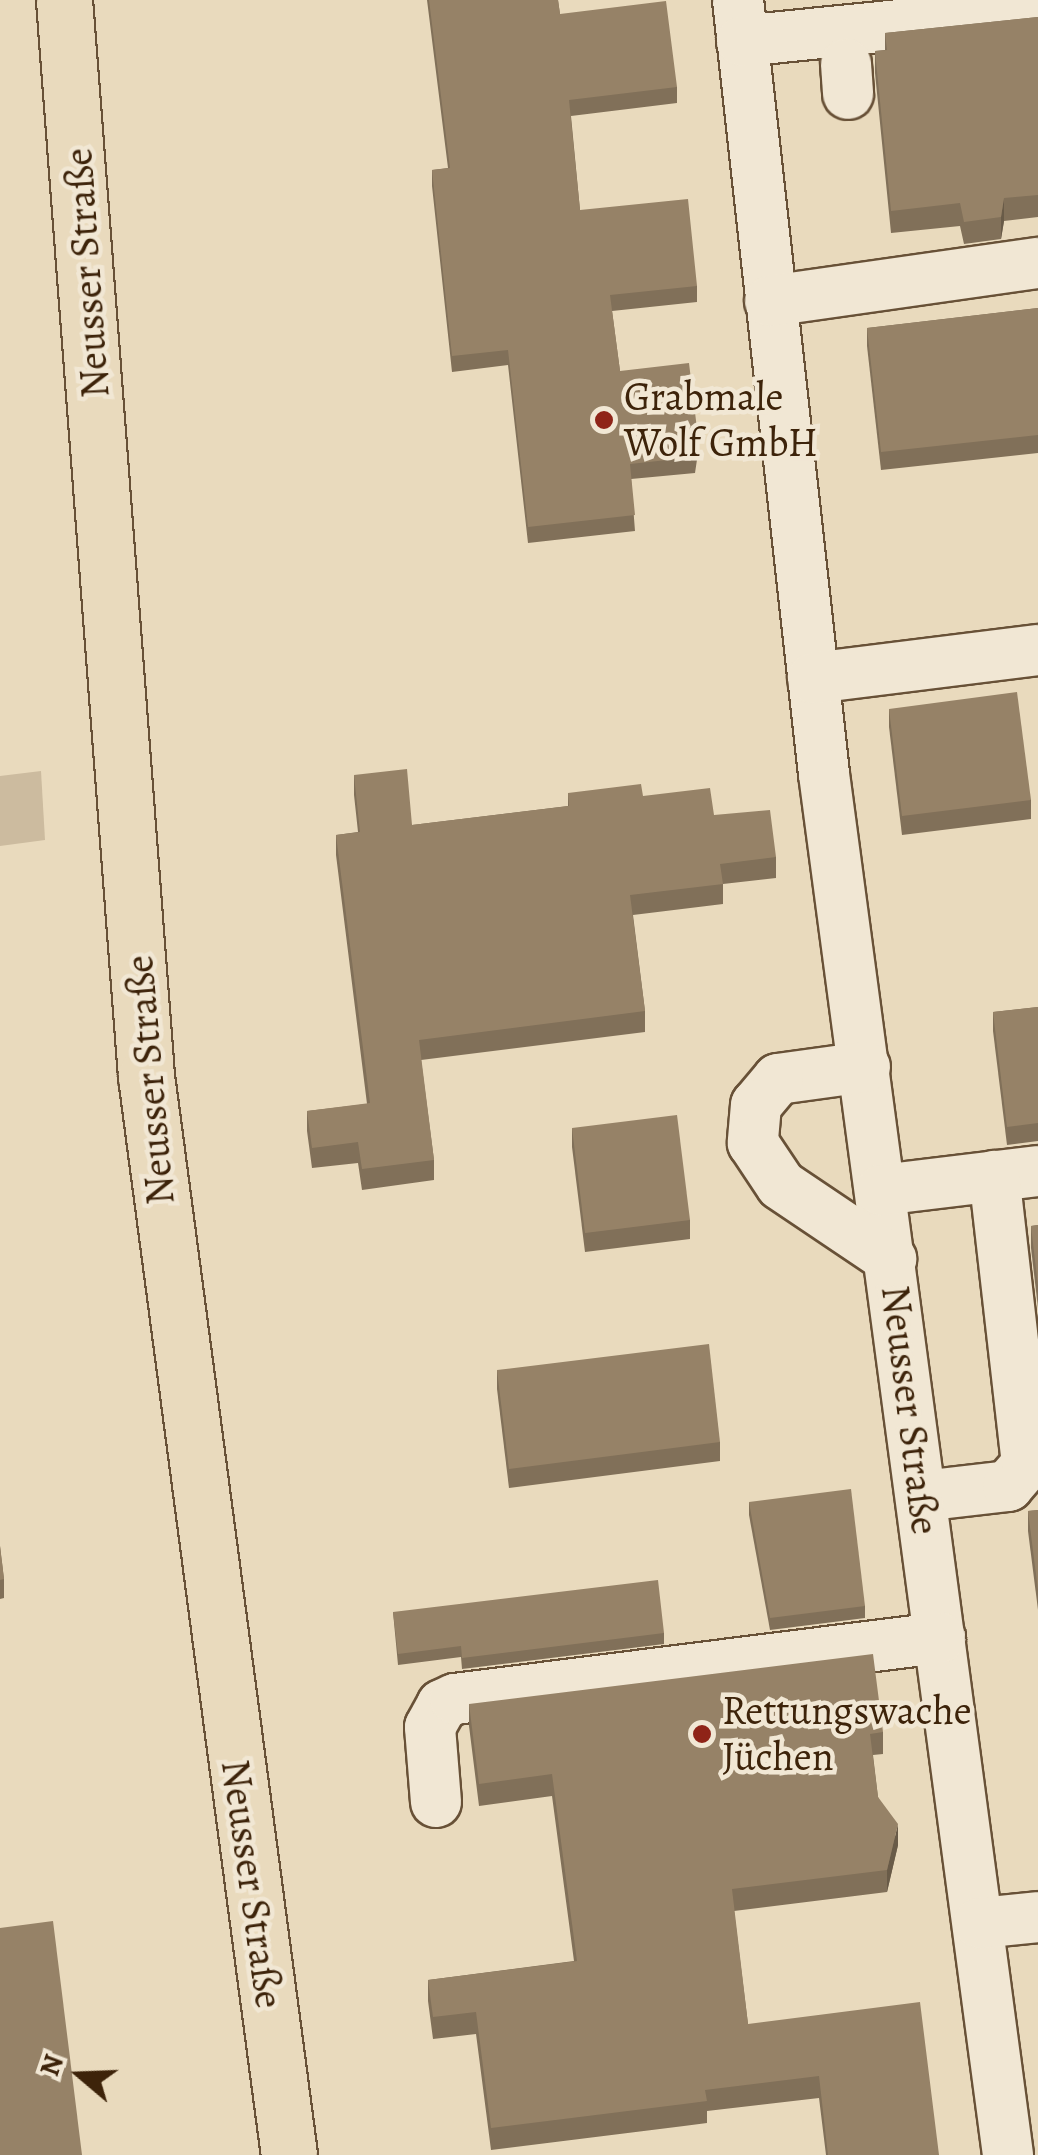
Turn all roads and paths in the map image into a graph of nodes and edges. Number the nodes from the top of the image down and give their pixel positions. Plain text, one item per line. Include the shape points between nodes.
1 (64, 0) edge
2 (1038, 11) edge
3 (742, 39) edge
4 (1038, 42) edge
5 (1038, 263) edge
6 (770, 301) junction
7 (1038, 650) edge
8 (813, 678) junction
9 (865, 1067) junction
10 (1016, 1174) edge
11 (882, 1190) junction
12 (891, 1259) junction
13 (922, 1496) junction
14 (940, 1638) junction
15 (436, 1802) dead end
16 (1038, 1917) edge
17 (979, 1924) junction
18 (289, 2155) edge
19 (1008, 2155) edge

1 - 18 main road, Neusser Straße via 146,1076
2 - 3 street
3 - 4 street via 847,79
3 - 6 street, Neusser Straße
5 - 6 street via 865,270
6 - 8 street, Neusser Straße
7 - 8 street
8 - 9 street, Neusser Straße
9 - 11 street, Neusser Straße
9 - 12 street, Neusser Straße via 778,1079 756,1106 753,1142 781,1185
10 - 11 street
10 - 13 street via 1027,1464 1008,1486
11 - 12 street, Neusser Straße
12 - 13 street, Neusser Straße
13 - 14 street, Neusser Straße
14 - 15 street via 455,1699 442,1705 430,1727
14 - 17 street, Neusser Straße
16 - 17 street
17 - 19 street, Neusser Straße

